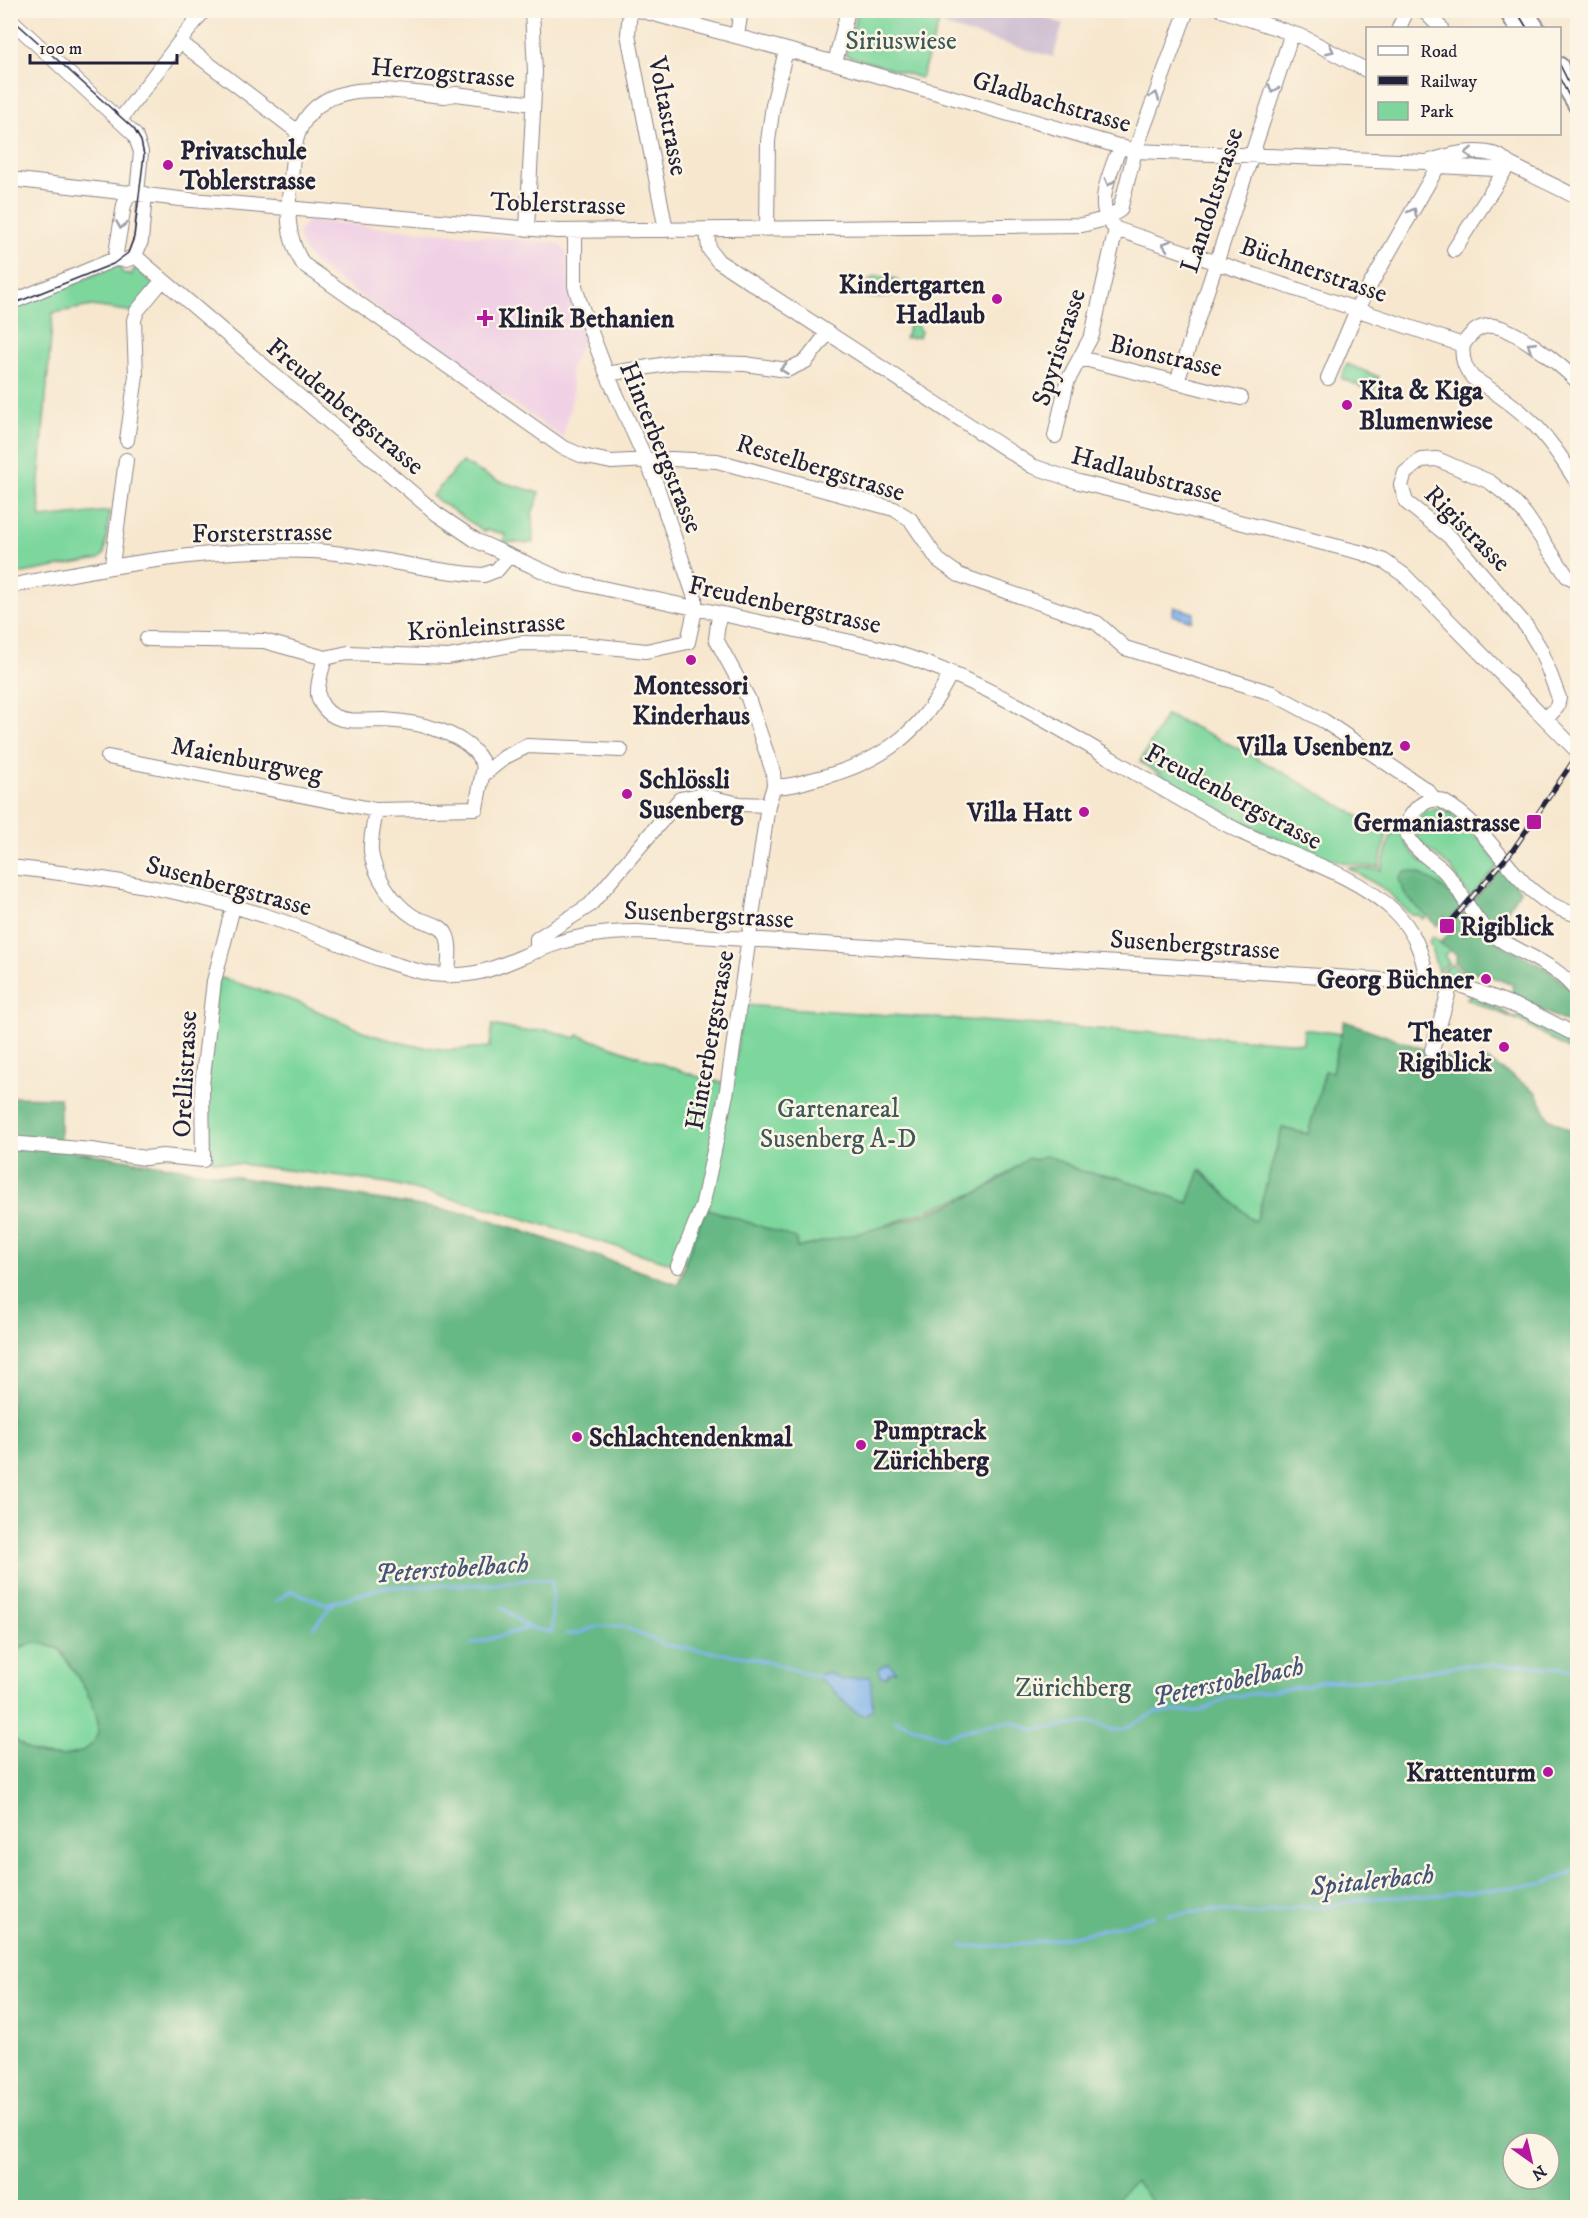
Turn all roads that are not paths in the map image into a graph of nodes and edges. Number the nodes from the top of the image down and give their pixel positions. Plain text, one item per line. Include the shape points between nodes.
1 (204, 10) edge
2 (532, 10) edge
3 (630, 10) edge
4 (639, 10) edge
5 (741, 10) edge
6 (848, 10) edge
7 (1187, 10) edge
8 (1222, 10) edge
9 (1407, 10) edge
10 (1423, 10) edge
11 (1507, 10) edge
12 (1524, 10) edge
13 (10, 19) edge
14 (1399, 27) edge
15 (1440, 27) edge
16 (1517, 27) edge
17 (1535, 27) edge
18 (1292, 33) junction
19 (737, 36) junction
20 (180, 42) junction
21 (786, 50) junction
22 (835, 63) junction
23 (1366, 70) edge
24 (1561, 78) edge
25 (533, 104) junction
26 (1578, 107) edge
27 (120, 120) junction
28 (298, 132) junction
29 (1120, 146) junction
30 (1136, 151) junction
31 (1252, 156) junction
32 (1432, 164) junction
33 (1509, 164) junction
34 (10, 179) edge
35 (137, 193) junction
36 (1578, 198) edge
37 (288, 208) junction
38 (1105, 219) junction
39 (527, 229) junction
40 (767, 229) junction
41 (1116, 229) junction
42 (666, 230) junction
43 (707, 230) junction
44 (575, 231) junction
45 (1454, 250) dead end
46 (135, 256) junction
47 (115, 259) junction
48 (1216, 261) junction
49 (162, 281) junction
50 (10, 303) edge
51 (1357, 309) junction
52 (827, 334) junction
53 (1463, 345) junction
54 (1080, 358) junction
55 (607, 374) junction
56 (1328, 378) dead end
57 (1177, 382) junction
58 (1578, 382) edge
59 (1241, 398) dead end
60 (1055, 436) dead end
61 (127, 440) dead end
62 (126, 460) dead end
63 (647, 461) junction
64 (1578, 484) edge
65 (508, 557) junction
66 (112, 565) junction
67 (1578, 581) edge
68 (10, 586) edge
69 (696, 610) junction
70 (719, 615) junction
71 (147, 639) dead end
72 (325, 658) junction
73 (951, 672) junction
74 (1546, 718) junction
75 (621, 750) dead end
76 (1578, 752) edge
77 (108, 757) dead end
78 (484, 774) junction
79 (774, 786) junction
80 (1434, 799) junction
81 (768, 805) junction
82 (376, 810) junction
83 (10, 867) edge
84 (233, 907) junction
85 (1578, 915) edge
86 (750, 939) junction
87 (537, 951) junction
88 (448, 976) junction
89 (1427, 982) junction
90 (1451, 984) junction
91 (1578, 993) edge
92 (1578, 1036) edge
93 (1432, 1050) dead end
94 (10, 1143) edge
95 (678, 1266) dead end

1 - 20 street
2 - 25 street
3 - 42 street, Voltastrasse via 628,34
4 - 19 street, Gladbachstrasse
5 - 19 street
6 - 22 street
30 -> 7 street
8 - 18 street
9 - 14 street
10 - 15 street
11 - 16 main road
12 - 17 main road
13 - 27 street
18 -> 23 street
18 -> 31 street, Landoltstrasse
19 - 21 street, Gladbachstrasse
20 - 27 street
20 - 28 street
21 - 22 street, Gladbachstrasse
21 - 40 street via 768,141
22 - 29 street, Gladbachstrasse
24 - 26 main road
25 - 28 street, Herzogstrasse via 456,94 362,89 329,99
25 - 39 street
27 - 35 street via 135,135 140,148
28 - 37 street, Herzogstrasse
29 - 30 street, Gladbachstrasse
29 -> 38 street via 1101,207
30 - 31 street, Gladbachstrasse
30 - 38 street via 1120,210
31 - 32 street, Gladbachstrasse
31 - 48 street, Landoltstrasse
32 - 33 street, Gladbachstrasse via 1496,169
51 -> 32 street
33 - 36 street
33 - 45 street
34 - 35 street, Toblerstrasse
35 - 37 street, Toblerstrasse
35 - 46 street via 141,241
35 -> 47 street via 124,205
37 - 39 street, Toblerstrasse
37 - 63 street, Restelbergstrasse via 290,238 303,264 430,356 562,447 597,460
38 - 40 street, Toblerstrasse via 1082,225
38 - 41 street
39 - 44 street, Toblerstrasse
40 - 43 street, Toblerstrasse
48 -> 41 street, Büchnerstrasse
41 - 54 street, Spyristrasse via 1092,335
42 - 43 street, Toblerstrasse
42 - 44 street, Toblerstrasse
43 - 52 street, Hadlaubstrasse via 709,249 718,261
44 - 55 street, Hinterbergstrasse via 575,286
46 - 47 street
46 - 49 street, Freudenbergstrasse
47 - 50 street
48 - 51 street, Büchnerstrasse
48 - 57 street, Landoltstrasse
49 - 61 street via 134,320 136,376
49 - 65 street, Freudenbergstrasse via 437,514
51 - 53 street, Büchnerstrasse
51 - 56 street
52 -> 55 street via 806,361 787,370 679,362
52 - 74 street, Hadlaubstrasse via 1047,472 1384,561 1404,574
58 -> 53 street via 1557,363 1503,328 1479,328
53 - 64 street via 1463,361 1473,378 1527,415 1559,453
54 - 57 street, Bionstrasse
54 - 60 street, Spyristrasse via 1067,382
55 - 63 street, Hinterbergstrasse
57 - 59 street, Bionstrasse
62 - 66 street
63 - 69 street, Hinterbergstrasse via 693,590
63 - 80 street, Restelbergstrasse via 717,460 894,509 910,519 938,560 959,575 1097,623 1125,648 1272,693 1324,721 1428,791
65 - 66 street, Forsterstrasse via 497,570 484,575 296,551
65 - 69 street, Freudenbergstrasse via 581,584
66 - 68 street, Forsterstrasse
67 - 74 street, Rigistrasse via 1567,576 1517,505 1491,482 1430,458 1405,473 1401,485 1406,502 1450,537 1520,618 1541,650 1559,698 1557,707
69 - 70 street, Freudenbergstrasse
69 - 72 street, Krönleinstrasse via 688,642 660,650 521,643 448,657 348,653
70 - 73 street, Freudenbergstrasse via 879,648
70 - 79 street, Hinterbergstrasse via 716,639 752,707
71 - 72 street via 168,634 264,641
72 - 78 street via 318,693 329,713 344,718 393,721 459,739 480,755
73 - 79 street via 928,714 898,743 833,774
73 - 89 street, Freudenbergstrasse via 1037,714 1239,831 1368,890 1394,910 1413,935
74 - 76 street, Hadlaubstrasse
75 - 78 street via 527,746
77 - 82 street, Maienburgweg
78 - 82 street via 479,805 474,809
79 - 81 street, Hinterbergstrasse
80 - 85 street via 1454,808 1476,827 1538,898
80 - 91 street via 1409,819 1407,832 1412,846 1450,879 1487,930 1556,969
81 - 86 street, Hinterbergstrasse
81 - 87 street via 740,804 699,795 680,799 590,905 537,939
82 - 88 street via 371,849 376,867 403,908 445,933
83 - 84 street, Susenbergstrasse via 124,881
84 - 88 street, Susenbergstrasse via 274,918 417,972
84 - 94 street, Orellistrasse via 213,990 202,1084 203,1160 145,1158
86 - 87 street, Susenbergstrasse via 622,932 580,937
86 - 89 street, Susenbergstrasse
86 - 95 street, Hinterbergstrasse via 710,1171 696,1226
87 - 88 street, Susenbergstrasse via 501,968
89 - 90 street
90 - 92 street via 1479,990
90 - 93 street

